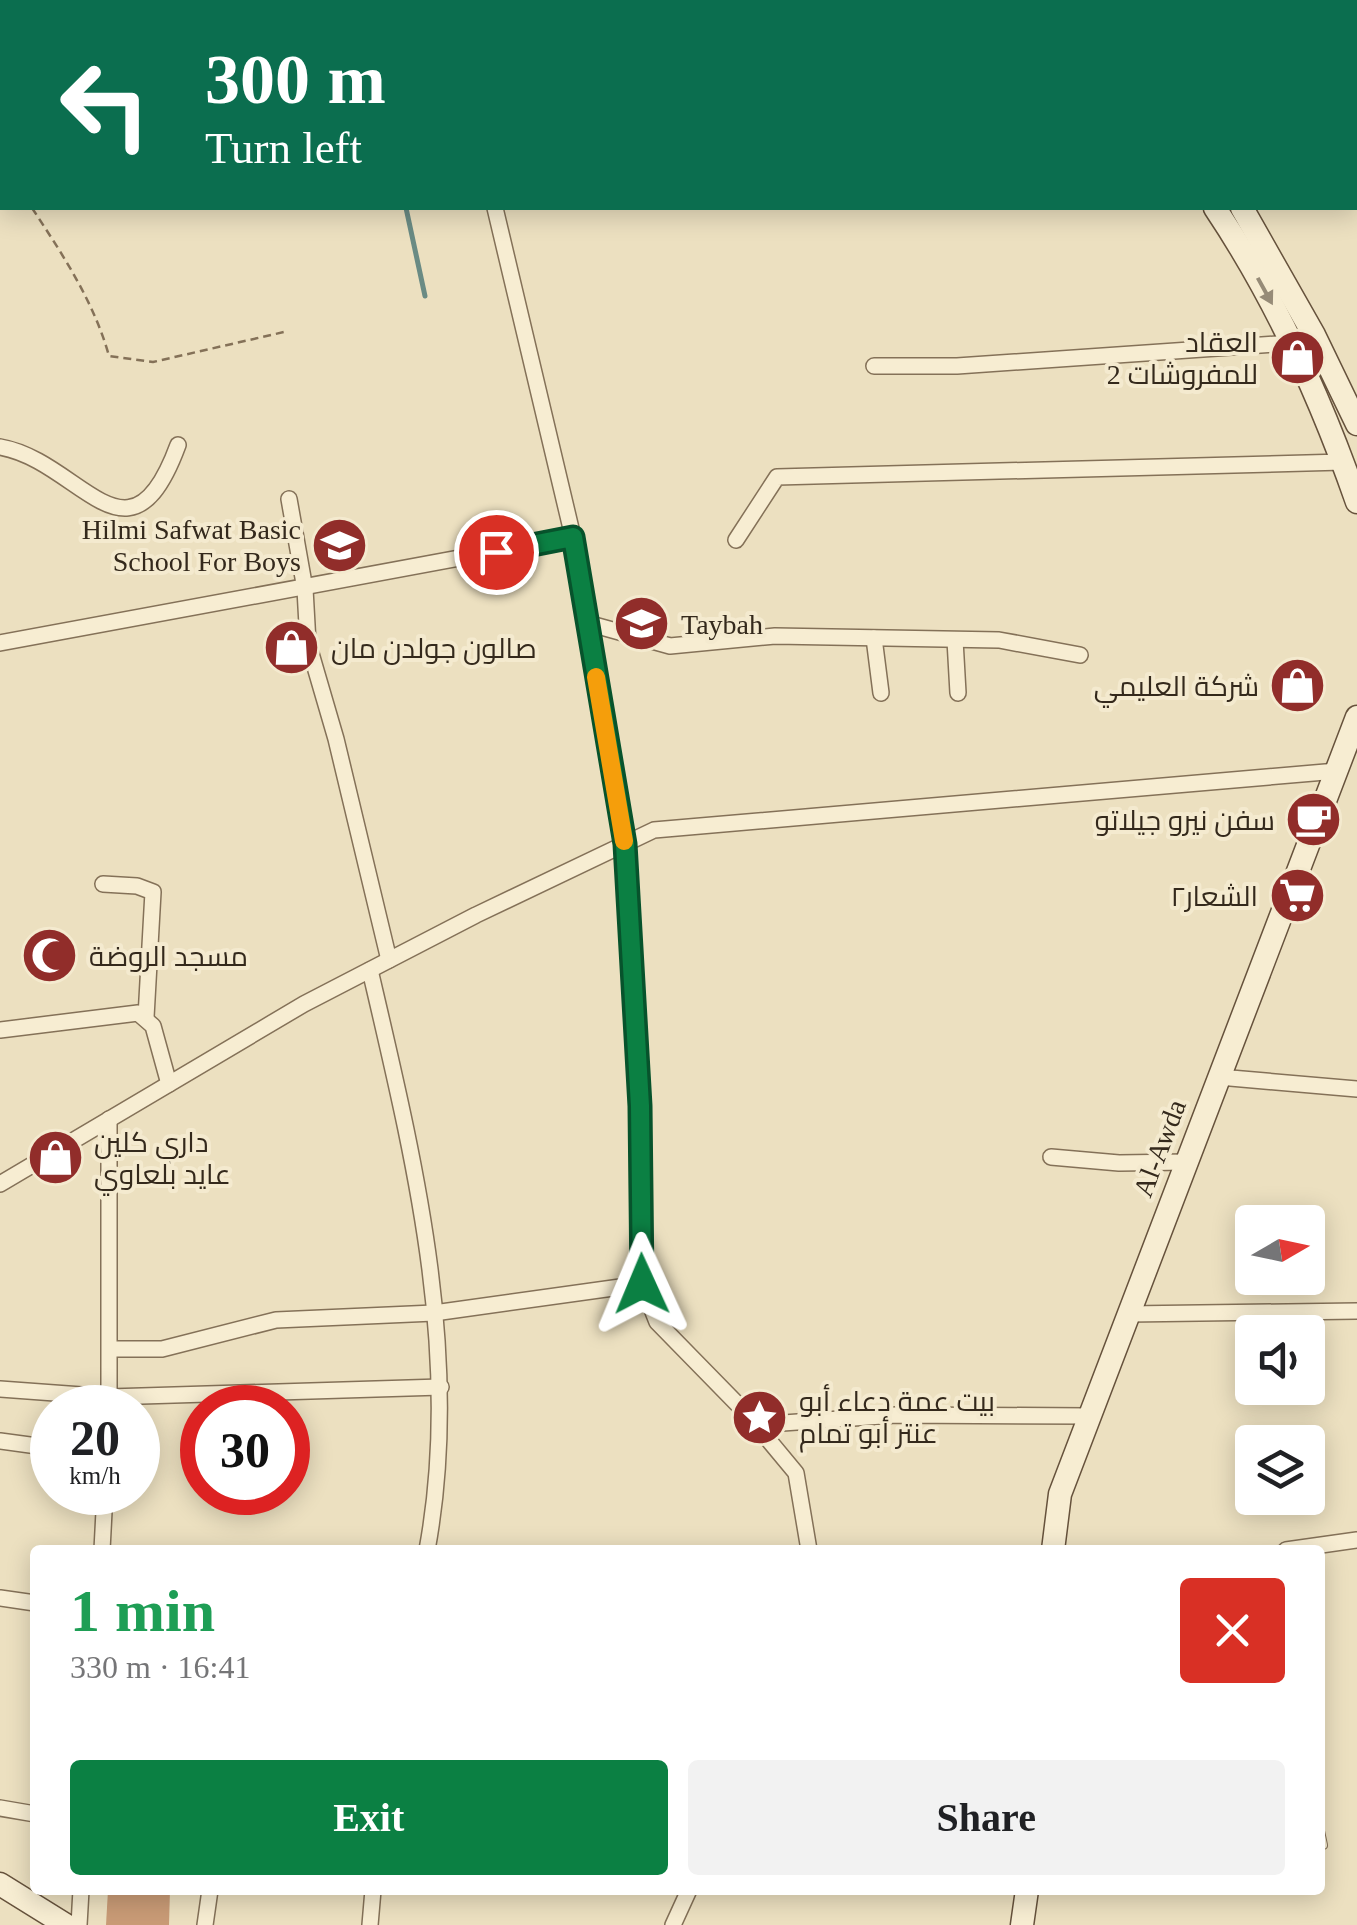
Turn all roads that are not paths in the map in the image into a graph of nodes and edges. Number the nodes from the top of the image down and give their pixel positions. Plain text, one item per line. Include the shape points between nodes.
1 (494, 210) edge
2 (1216, 210) edge
3 (1243, 210) edge
4 (1292, 344) junction
5 (874, 366) dead end
6 (1357, 424) edge
7 (178, 445) dead end
8 (0, 446) edge
9 (1343, 462) junction
10 (289, 499) dead end
11 (1357, 502) edge
12 (573, 537) junction
13 (736, 540) dead end
14 (304, 589) junction
15 (587, 623) junction
16 (874, 638) junction
17 (956, 640) junction
18 (0, 643) edge
19 (1080, 655) dead end
20 (881, 693) dead end
21 (958, 693) dead end
22 (1357, 717) edge
23 (1357, 751) edge
24 (1337, 770) junction
25 (625, 844) junction
26 (103, 884) dead end
27 (389, 960) junction
28 (370, 970) junction
29 (146, 1017) junction
30 (0, 1030) edge
31 (1219, 1077) junction
32 (170, 1084) junction
33 (1357, 1089) edge
34 (110, 1119) junction
35 (1051, 1157) dead end
36 (1186, 1162) junction
37 (0, 1184) edge
38 (642, 1284) junction
39 (1357, 1311) edge
40 (434, 1313) junction
41 (1128, 1314) junction
42 (111, 1349) junction
43 (110, 1385) edge
44 (441, 1387) junction
45 (0, 1390) edge
46 (30, 1393) edge
47 (160, 1400) edge
48 (1088, 1416) junction
49 (756, 1425) junction
50 (0, 1441) edge
51 (30, 1445) edge
52 (104, 1515) edge
53 (1357, 1540) edge
54 (102, 1545) edge
55 (426, 1545) edge
56 (809, 1545) edge
57 (1054, 1545) edge
58 (1322, 1545) edge
59 (0, 1598) edge
60 (30, 1602) edge
61 (0, 1808) edge
62 (30, 1813) edge
63 (0, 1884) edge
64 (81, 1895) edge
65 (209, 1895) edge
66 (373, 1895) edge
67 (687, 1895) edge
68 (1026, 1895) edge
69 (66, 1925) edge
70 (79, 1925) edge
71 (205, 1925) edge
72 (370, 1925) edge
73 (673, 1925) edge
74 (1022, 1925) edge

1 - 12 street
2 -> 4 street
3 - 6 street
4 - 5 street
4 - 9 street
7 - 8 street via 149,498 122,510 42,460
9 - 11 street
9 - 13 street via 777,477
10 - 14 street
12 - 14 street
12 - 15 street
14 - 18 street
14 - 27 street via 308,643
15 - 16 street via 670,646 775,636
15 - 25 street
16 - 17 street
16 - 20 street
17 - 19 street via 999,640
17 - 21 street
22 - 24 street, Al-Awda
23 - 24 street
24 - 25 street via 654,830
24 - 31 street, Al-Awda
25 - 27 street
25 - 38 street
26 - 29 street via 152,892
27 - 28 street
28 - 32 street
28 - 40 street via 397,1087
29 - 30 street via 130,1012
29 - 32 street
31 - 33 street
31 - 36 street, Al-Awda
32 - 34 street
34 - 37 street
34 - 42 street
35 - 36 street
36 - 41 street, Al-Awda
38 - 40 street
38 - 49 street via 657,1322
39 - 41 street
40 - 42 street via 298,1317 162,1350
40 - 44 street
41 - 48 street, Al-Awda
42 - 43 street
44 - 47 street
44 - 55 street
45 - 46 street
48 - 49 street via 896,1415
48 - 57 street, Al-Awda via 1060,1494
49 - 56 street via 796,1473
50 - 51 street
52 - 54 street
53 - 58 street
59 - 60 street
61 - 62 street
63 - 69 street
64 - 70 street
65 - 71 street
66 - 72 street
67 - 73 street
68 - 74 street

